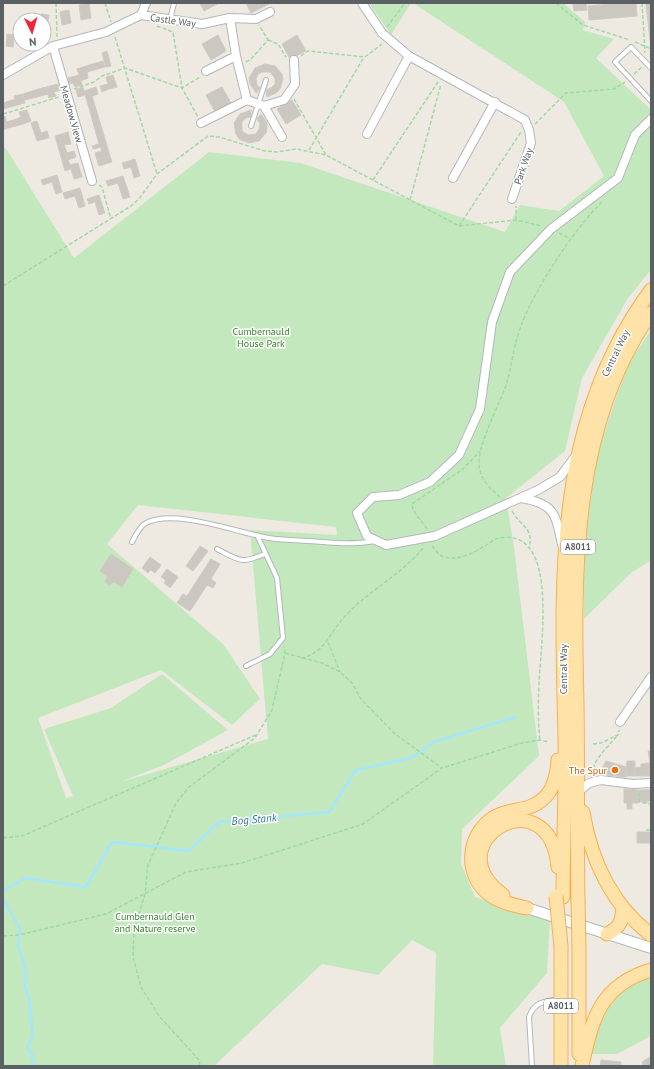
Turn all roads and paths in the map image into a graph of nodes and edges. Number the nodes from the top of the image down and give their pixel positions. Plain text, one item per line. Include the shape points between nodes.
1 (56, 3) edge
2 (105, 3) edge
3 (146, 3) edge
4 (174, 3) edge
5 (362, 3) edge
6 (404, 3) edge
7 (556, 3) edge
8 (642, 3) edge
9 (270, 12) dead end
10 (141, 15) junction
11 (230, 18) junction
12 (170, 20) junction
13 (257, 22) dead end
14 (112, 28) junction
15 (173, 32) dead end
16 (382, 33) junction
17 (268, 40) junction
18 (388, 40) junction
19 (645, 45) junction
20 (55, 46) junction
21 (651, 49) edge
22 (236, 56) junction
23 (365, 56) junction
24 (409, 56) junction
25 (294, 60) junction
26 (242, 63) dead end
27 (646, 63) junction
28 (125, 68) junction
29 (651, 68) edge
30 (206, 71) joint
31 (444, 74) junction
32 (3, 75) edge
33 (630, 78) junction
34 (266, 80) dead end
35 (182, 88) junction
36 (290, 91) junction
37 (247, 100) junction
38 (651, 101) edge
39 (494, 102) junction
40 (262, 105) junction
41 (651, 119) edge
42 (201, 123) joint
43 (251, 126) dead end
44 (529, 130) junction
45 (367, 134) dead end
46 (282, 137) dead end
47 (316, 138) junction
48 (309, 150) junction
49 (326, 155) junction
50 (157, 174) junction
51 (453, 178) dead end
52 (373, 180) junction
53 (92, 181) joint
54 (512, 199) dead end
55 (410, 200) junction
56 (517, 208) dead end
57 (111, 219) junction
58 (516, 220) junction
59 (459, 226) junction
60 (551, 229) junction
61 (3, 286) edge
62 (651, 290) edge
63 (651, 313) edge
64 (480, 451) junction
65 (577, 453) junction
66 (520, 498) junction
67 (508, 504) junction
68 (256, 535) junction
69 (432, 536) junction
70 (377, 541) junction
71 (132, 542) dead end
72 (217, 549) dead end
73 (530, 550) junction
74 (265, 554) junction
75 (564, 557) junction
76 (283, 638) junction
77 (328, 641) junction
78 (285, 653) junction
79 (301, 658) junction
80 (246, 666) dead end
81 (340, 672) junction
82 (651, 677) edge
83 (563, 686) junction
84 (620, 722) joint
85 (258, 734) junction
86 (618, 735) junction
87 (540, 740) junction
88 (549, 742) dead end
89 (592, 744) dead end
90 (442, 768) junction
91 (601, 780) junction
92 (651, 783) edge
93 (639, 789) dead end
94 (577, 794) junction
95 (651, 804) edge
96 (646, 830) dead end
97 (651, 830) edge
98 (3, 838) edge
99 (145, 894) junction
100 (559, 896) junction
101 (623, 907) junction
102 (527, 908) junction
103 (607, 934) junction
104 (651, 935) edge
105 (3, 936) edge
106 (651, 948) edge
107 (651, 970) edge
108 (561, 999) junction
109 (200, 1066) edge
110 (532, 1066) edge
111 (562, 1066) edge
112 (579, 1066) edge
113 (582, 1066) edge

1 - 20 path
2 - 14 path
3 - 10 street
4 - 12 lane
5 - 16 street
6 - 16 path
7 - 19 path via 583,25
8 - 19 path
9 - 11 street, Castle Way via 256,19
10 - 12 street, Castle Way
10 - 14 street
11 - 12 street, Castle Way via 202,24
11 - 22 street
13 - 17 path
14 - 20 street
14 - 28 path
15 - 35 path
16 - 18 street
17 - 25 path via 278,44 287,59
17 - 26 path via 251,59
18 - 23 path
18 - 24 street
19 - 21 path
19 - 27 path
20 - 32 street
20 - 53 street, Meadow View
22 - 30 street
22 - 37 street
23 - 25 path via 308,51
23 - 47 path
24 - 31 street
24 - 45 street
25 - 36 street via 295,84
27 - 29 lane
27 - 33 path
27 - 33 lane via 631,47 615,62
28 - 35 path
28 - 50 path
30 - 35 path
31 - 39 street
31 - 52 path
31 - 55 path
33 - 38 lane
33 - 44 path via 614,89 566,93
34 - 40 lane
35 - 42 path
36 - 40 street via 284,100
36 - 47 path
37 - 40 street
37 - 42 street
39 - 44 street via 525,120
39 - 51 street
40 - 43 lane
40 - 46 street
41 - 60 street via 635,135 618,178
44 - 54 street, Park Way via 531,143
44 - 59 path via 521,132
47 - 48 path
47 - 49 path
48 - 49 path
48 - 50 path via 265,151 208,136
49 - 52 path
50 - 57 path via 139,199
52 - 55 path
53 - 57 path via 102,187
55 - 59 path
56 - 58 path
57 - 61 path
58 - 59 path
58 - 60 path
60 - 64 path via 571,239 538,290 521,325 505,387
60 - 70 street via 510,272 492,322 480,409 459,455 430,482 399,495 373,497 357,513 367,536
62 - 65 main road, Central Way / A8011 via 613,353 592,404
63 - 94 main road, Central Way / A8011 via 618,374 599,421 583,493 578,546 576,639
64 - 67 path via 480,471 488,486
64 - 69 path via 463,469 412,504 413,510
65 - 66 street via 560,477
65 - 75 main road, Central Way / A8011 via 568,508
66 - 67 street
66 - 75 street via 537,501 549,508 557,519
67 - 69 street
67 - 73 path via 517,519 530,531
68 - 70 lane via 357,545
68 - 71 lane via 222,526 163,519 145,523
68 - 74 lane
69 - 70 street via 386,545
72 - 74 lane via 239,561
73 - 77 path via 523,542 512,538 496,539 472,553 451,557 440,555 428,542 400,571 346,615
73 - 87 path via 537,562 542,585 538,724
74 - 76 lane via 277,578
75 - 83 main road, Central Way / A8011
76 - 78 path
76 - 80 lane via 270,654
77 - 79 path via 310,656
77 - 81 path
78 - 79 path
78 - 85 path via 272,710
79 - 81 path via 322,663
81 - 90 path via 352,683 361,699 395,734
82 - 84 street
83 - 100 main road, Central Way / A8011 via 565,738
83 - 102 main road via 557,766 551,790 543,800 532,807 493,817 480,831 472,848 473,871 483,888 503,902
84 - 86 path
85 - 98 path via 22,836
85 - 99 path via 242,749 189,787 176,803 148,865
86 - 89 path
86 - 91 path via 595,763 593,770
87 - 88 path
87 - 90 path
90 - 99 path via 363,824 242,863 186,872
91 - 92 street via 633,784
91 - 94 street via 589,783
93 - 95 path via 639,802
94 - 101 main road via 595,859 609,887
94 - 112 main road, Central Way / A8011, bridge
96 - 97 path
99 - 105 path via 106,914 19,935
99 - 109 path via 134,930 133,957 141,987 159,1016 199,1060
100 - 102 main road via 557,862 546,834 527,822 514,821 502,824 492,830 484,844 481,854 483,870 489,882 499,892
100 - 108 main road, Central Way / A8011, bridge
101 - 103 main road via 621,924
101 - 104 main road via 638,925
102 - 103 street
103 - 106 street
107 - 113 main road via 619,984 602,1003 593,1021
108 - 110 lane via 543,1001 531,1011 529,1017
108 - 111 main road, Central Way / A8011

